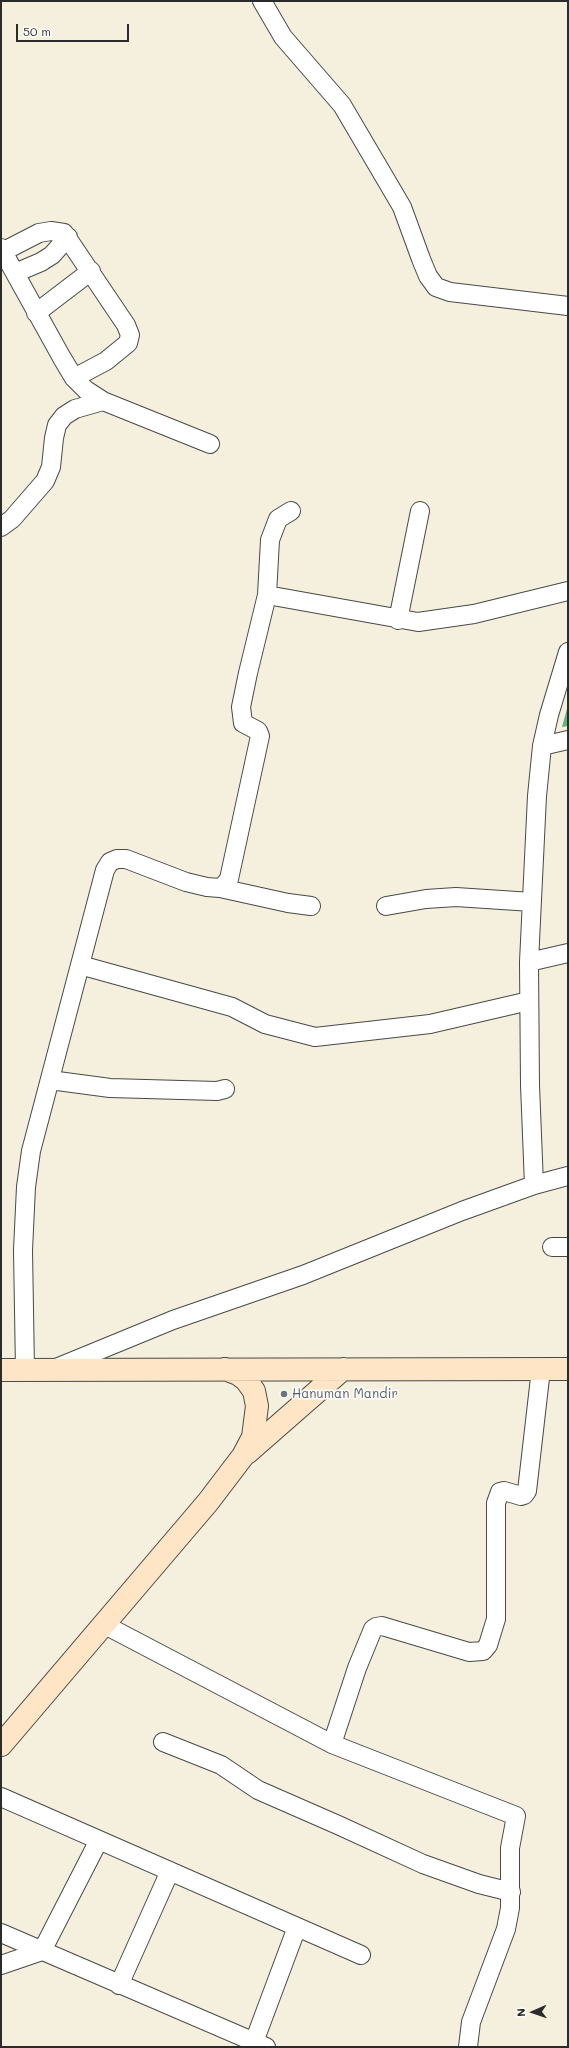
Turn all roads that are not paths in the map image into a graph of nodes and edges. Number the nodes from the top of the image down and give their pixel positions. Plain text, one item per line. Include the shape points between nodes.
1 (262, 1) edge
2 (68, 237) junction
3 (2, 250) edge
4 (91, 271) junction
5 (15, 273) junction
6 (568, 306) edge
7 (36, 313) junction
8 (74, 378) junction
9 (103, 401) junction
10 (210, 444) dead end
11 (420, 510) dead end
12 (291, 511) dead end
13 (1, 527) edge
14 (568, 591) edge
15 (267, 596) junction
16 (398, 620) junction
17 (568, 652) edge
18 (568, 740) edge
19 (542, 746) junction
20 (220, 888) junction
21 (532, 902) junction
22 (311, 906) dead end
23 (386, 906) dead end
24 (568, 953) edge
25 (529, 962) junction
26 (80, 965) junction
27 (530, 1001) junction
28 (50, 1080) junction
29 (225, 1089) dead end
30 (568, 1176) edge
31 (534, 1185) junction
32 (225, 1369) junction
33 (343, 1369) junction
34 (541, 1369) junction
35 (568, 1369) edge
36 (1, 1370) edge
37 (25, 1370) junction
38 (51, 1370) junction
39 (243, 1456) junction
40 (104, 1624) junction
41 (163, 1742) dead end
42 (332, 1744) junction
43 (1, 1745) edge
44 (1, 1797) edge
45 (99, 1840) junction
46 (170, 1871) junction
47 (511, 1892) junction
48 (297, 1927) junction
49 (1, 1933) edge
50 (42, 1951) junction
51 (361, 1955) dead end
52 (1, 1965) edge
53 (119, 1985) junction
54 (260, 2044) edge
55 (468, 2047) edge

1 - 6 street via 283,37 342,105 402,207 428,276 436,287 450,292
2 - 3 street via 59,231 39,233
2 - 4 street
2 - 5 street via 52,255
3 - 5 street
4 - 7 street
4 - 8 street via 126,325 130,338 128,343 106,361
5 - 7 street
7 - 8 street
8 - 9 street
9 - 10 street
9 - 13 street via 75,409 64,416 57,425 51,467 45,481 12,520
11 - 16 street
12 - 15 street via 278,519 273,527
14 - 16 street via 474,614 426,622
15 - 16 street
15 - 20 street via 241,708 243,723 258,731 260,739 232,870 226,884
17 - 19 street
18 - 19 street
19 - 21 street
20 - 22 street
20 - 26 street via 186,882 126,859 110,862
21 - 23 street via 456,897
21 - 25 street
24 - 25 street
25 - 27 street
26 - 27 street via 232,1006 265,1024 315,1037 430,1024
26 - 28 street
27 - 31 street
28 - 29 street via 110,1088 217,1091
28 - 37 street via 31,1151 26,1187 23,1250
30 - 31 street
31 - 38 street via 302,1275 173,1320
32 - 33 street
32 - 38 street
32 - 39 street via 246,1380 254,1391 258,1406 252,1437
33 - 34 street
33 - 39 street
34 - 35 street
34 - 42 street via 527,1490 522,1496 500,1492 496,1503 496,1619 488,1645 483,1651 469,1652 376,1626 357,1668
36 - 37 street
37 - 38 street
39 - 40 street via 213,1496
40 - 42 street
40 - 43 street
41 - 47 street via 221,1765 258,1790 423,1864 479,1884
42 - 47 street via 516,1816 510,1848
44 - 45 street
45 - 46 street
45 - 50 street
46 - 48 street
46 - 53 street
47 - 55 street via 506,1929 471,2022
48 - 51 street
48 - 54 street
49 - 50 street
50 - 52 street
50 - 53 street
53 - 54 street

